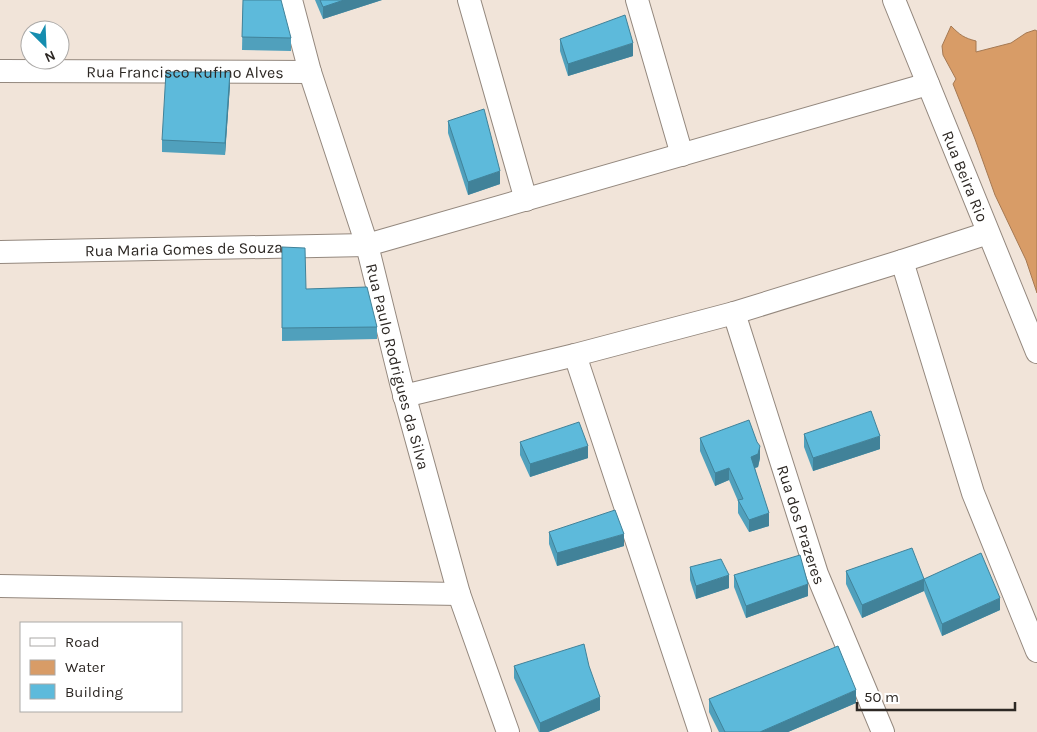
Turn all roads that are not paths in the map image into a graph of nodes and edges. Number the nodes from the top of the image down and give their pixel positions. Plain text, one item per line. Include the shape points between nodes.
1 (291, 0) edge
2 (469, 0) edge
3 (637, 0) edge
4 (894, 0) edge
5 (0, 71) edge
6 (310, 72) junction
7 (928, 84) junction
8 (682, 155) junction
9 (526, 200) junction
10 (988, 232) junction
11 (367, 245) junction
12 (0, 252) edge
13 (902, 261) junction
14 (734, 313) junction
15 (1037, 352) edge
16 (575, 355) junction
17 (404, 396) junction
18 (0, 586) edge
19 (459, 594) junction
20 (1037, 651) edge
21 (508, 732) edge
22 (700, 732) edge
23 (883, 732) edge

1 - 6 street, Rua Paulo Rodrigues da Silva
2 - 9 street
3 - 8 street
4 - 7 street, Rua Beira Rio
5 - 6 street, Rua Francisco Rufino Alves
6 - 11 street, Rua Paulo Rodrigues da Silva
7 - 8 street, Rua Maria Gomes de Souza
7 - 10 street, Rua Beira Rio
8 - 9 street, Rua Maria Gomes de Souza
9 - 11 street, Rua Maria Gomes de Souza
10 - 13 street
10 - 15 street, Rua Beira Rio
11 - 12 street, Rua Maria Gomes de Souza
11 - 17 street, Rua Paulo Rodrigues da Silva
13 - 14 street
13 - 20 street via 973,493
14 - 16 street
14 - 23 street, Rua dos Prazeres via 817,574
16 - 17 street
16 - 22 street
17 - 19 street, Rua Paulo Rodrigues da Silva
18 - 19 street
19 - 21 street, Rua Paulo Rodrigues da Silva

